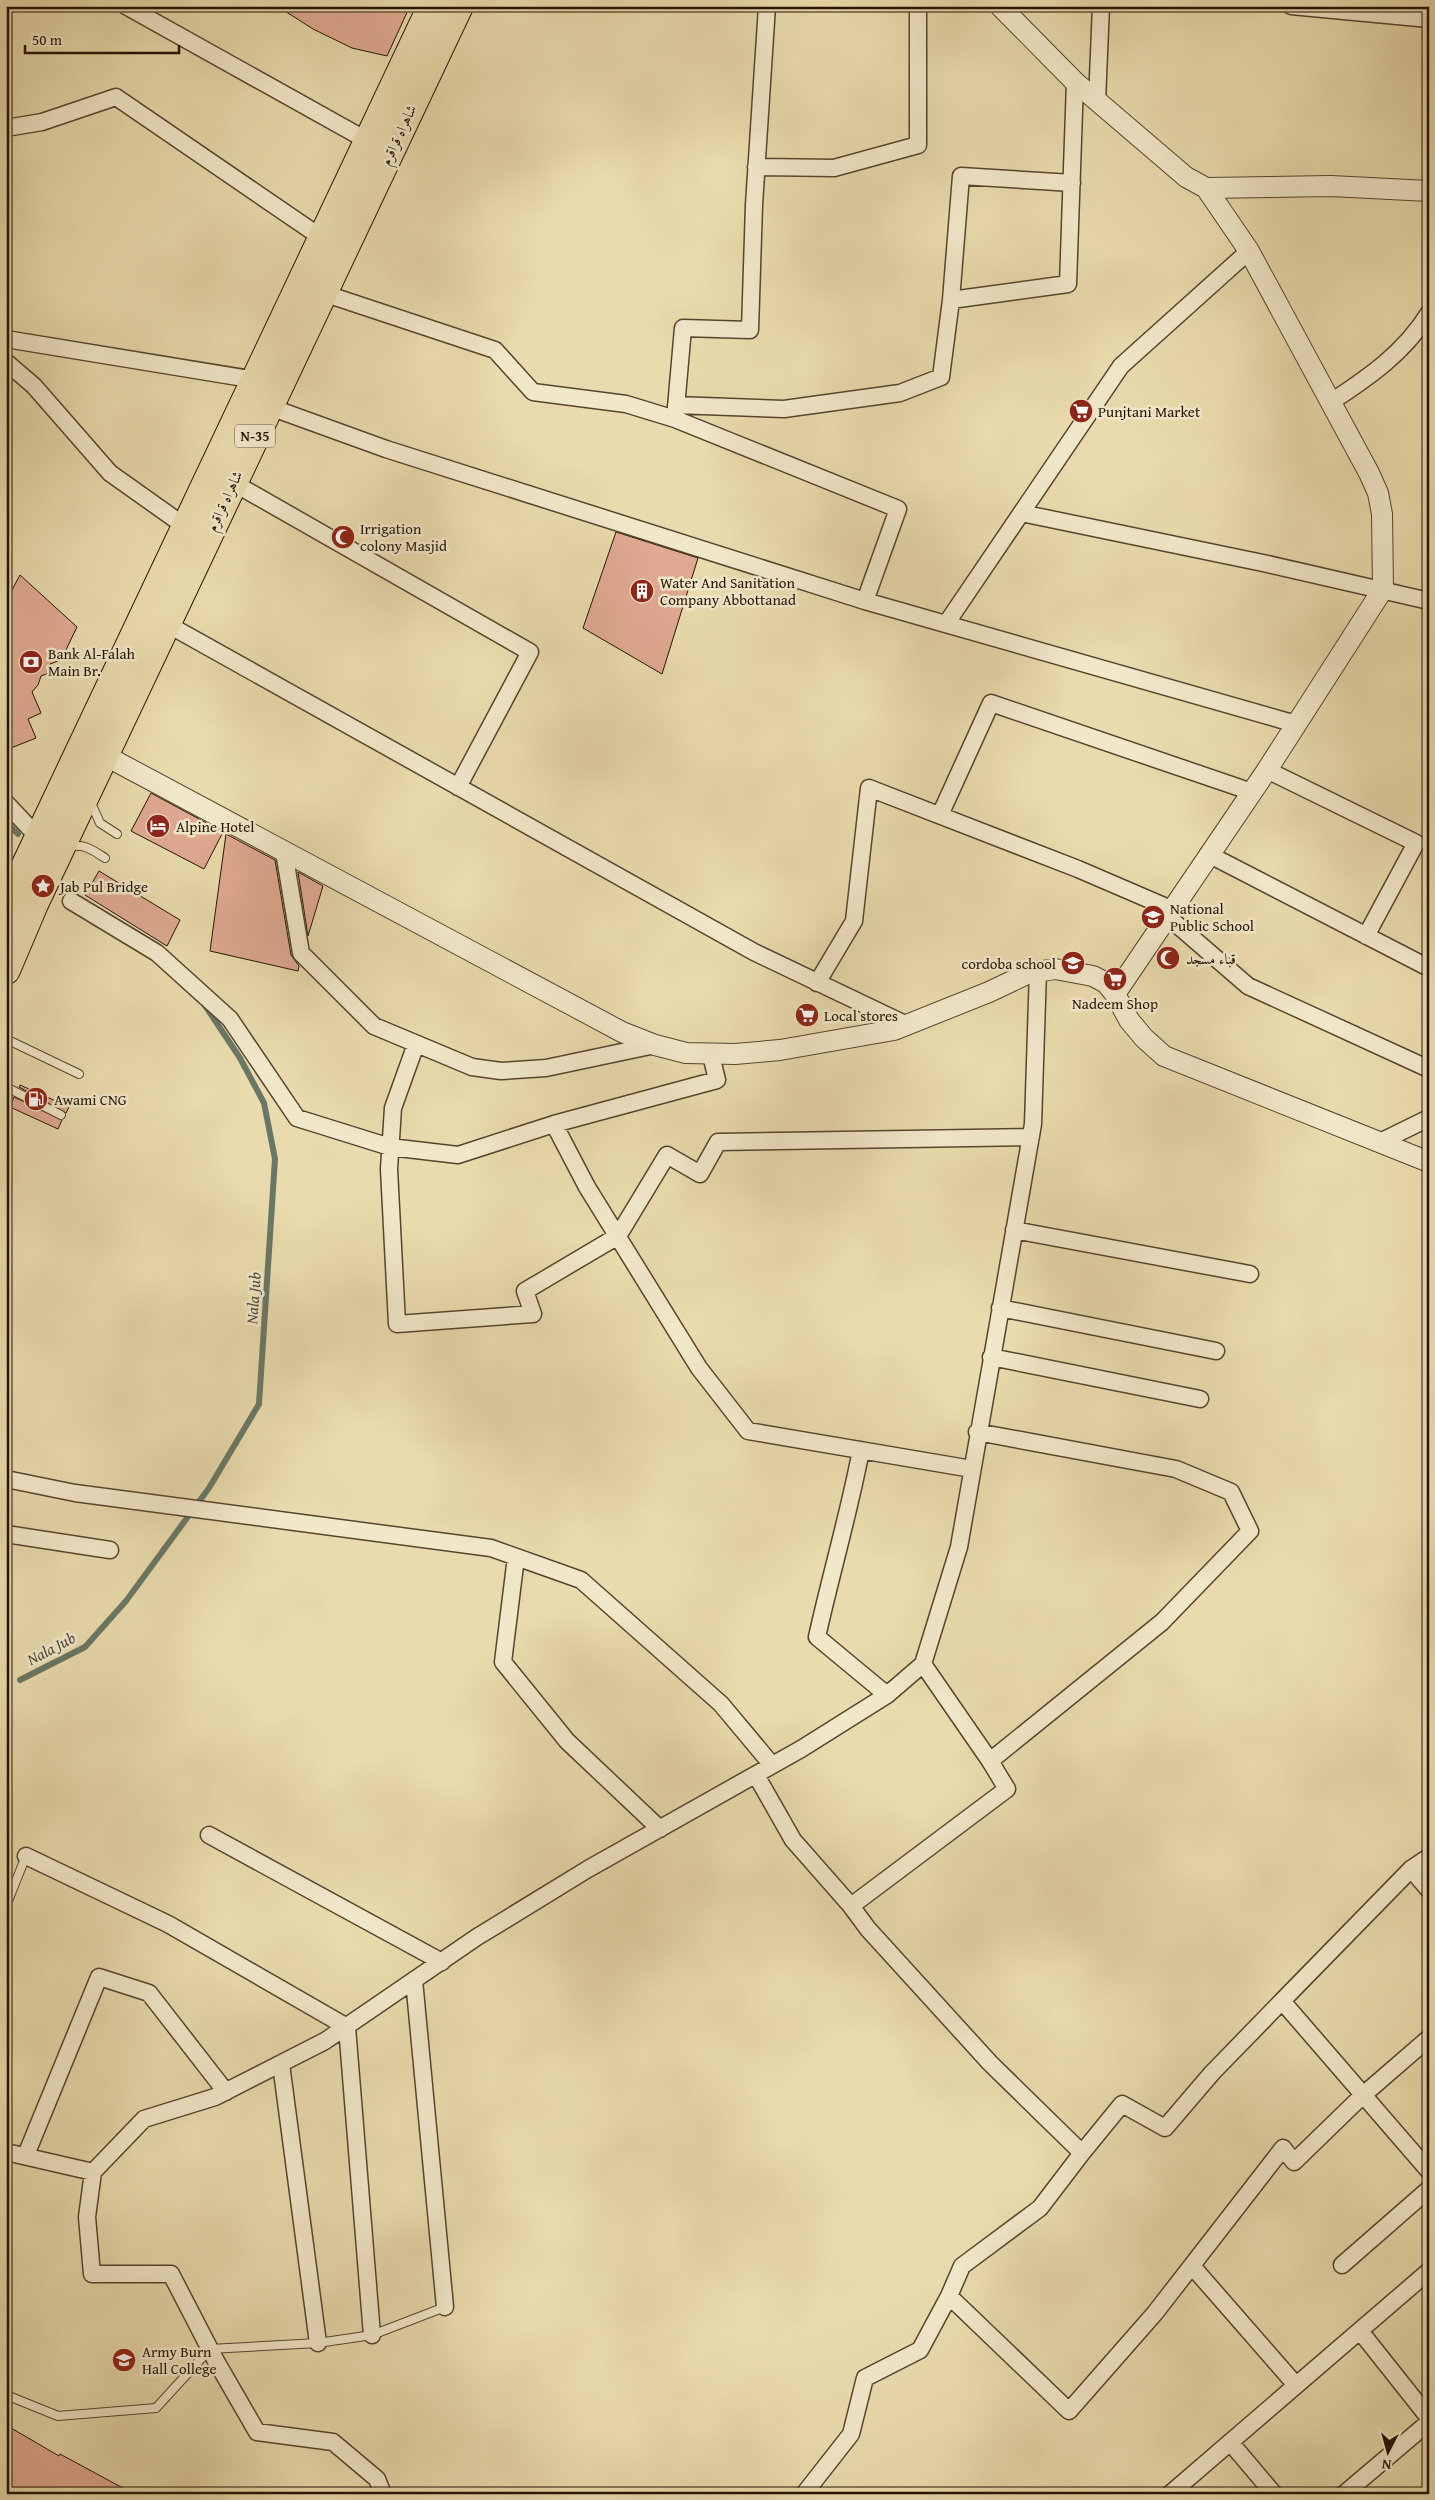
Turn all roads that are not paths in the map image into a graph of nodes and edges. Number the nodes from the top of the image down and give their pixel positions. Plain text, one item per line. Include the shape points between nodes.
1 (126, 6) edge
2 (459, 6) edge
3 (767, 6) edge
4 (918, 6) edge
5 (1000, 6) edge
6 (1101, 6) edge
7 (1291, 6) edge
8 (431, 8) edge
9 (1332, 8) edge
10 (1429, 19) edge
11 (1075, 82) junction
12 (1097, 101) junction
13 (6, 128) edge
14 (368, 141) junction
15 (756, 167) junction
16 (1072, 184) junction
17 (1206, 188) junction
18 (1429, 191) edge
19 (322, 238) junction
20 (1249, 251) junction
21 (323, 293) junction
22 (950, 300) junction
23 (1429, 313) edge
24 (6, 339) edge
25 (6, 362) edge
26 (256, 380) junction
27 (1331, 402) junction
28 (270, 407) junction
29 (676, 412) junction
30 (232, 482) junction
31 (1021, 513) junction
32 (186, 527) junction
33 (1383, 590) junction
34 (865, 601) junction
35 (1429, 601) edge
36 (167, 624) junction
37 (946, 624) junction
38 (1296, 724) junction
39 (104, 755) junction
40 (1266, 770) junction
41 (458, 787) junction
42 (89, 789) junction
43 (1252, 792) junction
44 (6, 803) edge
45 (940, 814) junction
46 (117, 834) dead end
47 (47, 850) junction
48 (284, 852) junction
49 (1208, 854) junction
50 (105, 858) dead end
51 (16, 897) edge
52 (71, 901) dead end
53 (1169, 913) junction
54 (1366, 936) junction
55 (1429, 968) edge
56 (6, 970) edge
57 (1038, 970) junction
58 (817, 983) junction
59 (1115, 994) junction
60 (907, 1025) junction
61 (6, 1039) edge
62 (416, 1044) junction
63 (655, 1045) junction
64 (711, 1055) junction
65 (1429, 1069) edge
66 (79, 1074) dead end
67 (6, 1087) edge
68 (61, 1115) dead end
69 (1429, 1118) edge
70 (554, 1124) junction
71 (1031, 1138) junction
72 (1380, 1142) junction
73 (390, 1148) junction
74 (1429, 1162) edge
75 (1014, 1230) junction
76 (618, 1236) junction
77 (1250, 1274) dead end
78 (1000, 1308) junction
79 (1216, 1351) dead end
80 (991, 1357) junction
81 (1200, 1399) dead end
82 (978, 1432) junction
83 (861, 1450) junction
84 (972, 1468) junction
85 (6, 1479) edge
86 (6, 1534) edge
87 (110, 1550) dead end
88 (516, 1557) junction
89 (924, 1664) junction
90 (887, 1695) junction
91 (990, 1761) junction
92 (772, 1765) junction
93 (756, 1775) junction
94 (660, 1828) junction
95 (209, 1835) dead end
96 (26, 1856) joint
97 (1429, 1857) edge
98 (1411, 1869) junction
99 (1429, 1890) edge
100 (6, 1906) edge
101 (851, 1906) junction
102 (442, 1962) junction
103 (414, 1980) junction
104 (1282, 2001) junction
105 (347, 2027) junction
106 (1429, 2038) edge
107 (281, 2064) junction
108 (226, 2092) junction
109 (1362, 2096) junction
110 (6, 2152) edge
111 (1082, 2153) junction
112 (26, 2155) junction
113 (1429, 2171) edge
114 (93, 2172) junction
115 (1429, 2189) edge
116 (1342, 2265) dead end
117 (1192, 2266) junction
118 (1429, 2271) edge
119 (949, 2296) junction
120 (445, 2307) joint
121 (1360, 2331) junction
122 (372, 2335) junction
123 (318, 2343) junction
124 (210, 2349) junction
125 (1295, 2384) junction
126 (6, 2395) edge
127 (1429, 2418) edge
128 (1429, 2422) edge
129 (1230, 2442) junction
130 (383, 2494) edge
131 (804, 2494) edge
132 (1170, 2494) edge
133 (1274, 2494) edge
134 (1344, 2494) edge

1 - 14 street
2 - 21 highway, شاہراہ قراقرم / N-35
3 - 15 street
4 - 15 street via 918,146 834,168
5 - 11 street
6 - 12 street
7 - 9 street
8 - 14 highway, شاہراہ قراقرم / N-35
9 - 10 street
11 - 12 street
11 - 16 street
12 - 17 street via 1186,177
13 - 19 street via 42,122 116,97
14 - 19 highway, شاہراہ قراقرم / N-35
15 - 29 street via 750,330 683,328
16 - 22 street via 1068,284
16 - 22 street via 961,176
17 - 18 street via 1331,186
17 - 20 street
19 - 26 highway, شاہراہ قراقرم / N-35
20 - 27 street
20 - 31 street via 1121,366
21 - 28 highway, شاہراہ قراقرم / N-35
21 - 29 street via 495,350 533,392
22 - 29 street via 940,377 900,393 784,409
23 - 27 street via 1381,369
24 - 26 street
25 - 32 street via 34,386 110,473
26 - 32 highway, شاہراہ قراقرم / N-35
27 - 33 street via 1378,493 1382,514
28 - 30 highway, شاہراہ قراقرم / N-35
28 - 34 street via 386,449
29 - 34 street via 898,509
30 - 36 highway, شاہراہ قراقرم / N-35
30 - 41 street via 530,652
31 - 33 street
31 - 37 street
32 - 47 highway, شاہراہ قراقرم / N-35
33 - 35 street
33 - 38 street
34 - 37 street
36 - 39 highway, شاہراہ قراقرم / N-35
36 - 41 street
37 - 38 street
38 - 40 street
39 - 42 highway, شاہراہ قراقرم / N-35
39 - 48 street
40 - 43 street
40 - 54 street via 1416,843
41 - 58 street via 754,952
42 - 46 lane via 91,806 100,823
42 - 47 highway, شاہراہ قراقرم / N-35
43 - 45 street via 991,702
43 - 49 street
44 - 47 street
45 - 53 street via 1078,869
45 - 58 street via 869,788 854,921
47 - 50 lane via 74,845 88,848
47 - 51 highway, شاہراہ قراقرم / N-35
48 - 62 street via 300,953 374,1026
48 - 63 street via 622,1032
49 - 53 street
49 - 54 street
51 - 56 highway, شاہراہ قراقرم / N-35
52 - 73 street via 157,953 230,1019 297,1118
53 - 59 street
53 - 65 street via 1248,986
54 - 55 street
57 - 59 street via 1055,969 1093,976 1106,983
57 - 60 street
57 - 71 street
58 - 60 street
59 - 72 street via 1129,1020 1164,1056
60 - 64 street via 850,1039 780,1050
61 - 66 lane
62 - 63 street via 472,1068 500,1071 546,1068
62 - 73 street via 392,1108
63 - 64 street
64 - 70 street via 717,1080
67 - 68 lane
69 - 72 street
70 - 73 street via 458,1154
70 - 76 street via 587,1187
71 - 75 street
71 - 76 street via 718,1142 700,1174 667,1155
72 - 74 street
73 - 76 street via 397,1324 533,1314 525,1291
75 - 77 street
75 - 78 street
76 - 83 street via 699,1368 748,1431
78 - 79 street
78 - 80 street
80 - 81 street
80 - 82 street
82 - 84 street
82 - 91 street via 1176,1469 1231,1492 1250,1531 1162,1622
83 - 84 street
83 - 90 street via 818,1637
84 - 89 street via 959,1547
85 - 88 street via 75,1493 491,1548
86 - 87 street
88 - 92 street via 582,1580 721,1704
88 - 94 street via 503,1662 567,1741
89 - 90 street
89 - 91 street
90 - 92 street
91 - 101 street via 1007,1789
92 - 93 street
93 - 94 street
93 - 101 street via 793,1840
94 - 102 street via 548,1893
95 - 102 street
96 - 100 lane
96 - 105 street via 168,1924
97 - 98 street
98 - 99 street
98 - 104 street
101 - 111 street via 868,1929 990,2063
102 - 103 street
103 - 105 street
103 - 120 street
104 - 109 street
104 - 111 street via 1212,2073 1165,2128 1122,2104
105 - 107 street
105 - 122 street
106 - 109 street
107 - 108 street
107 - 123 street
108 - 112 street via 149,1993 99,1977
108 - 114 street via 144,2118
109 - 113 street
109 - 117 street via 1294,2162 1284,2148
110 - 112 street
111 - 119 street via 1040,2208 962,2266
112 - 114 street
114 - 124 street via 87,2217 92,2274 171,2274
115 - 116 street
117 - 119 street via 1069,2411
117 - 125 street
118 - 121 street
119 - 131 street via 920,2350 865,2378 850,2434
120 - 122 lane
121 - 125 street
121 - 127 street
122 - 123 lane
123 - 124 lane
124 - 126 lane via 156,2408 58,2416
124 - 130 street via 257,2432 332,2442 377,2479
125 - 129 street
128 - 134 street
129 - 132 street
129 - 133 street

